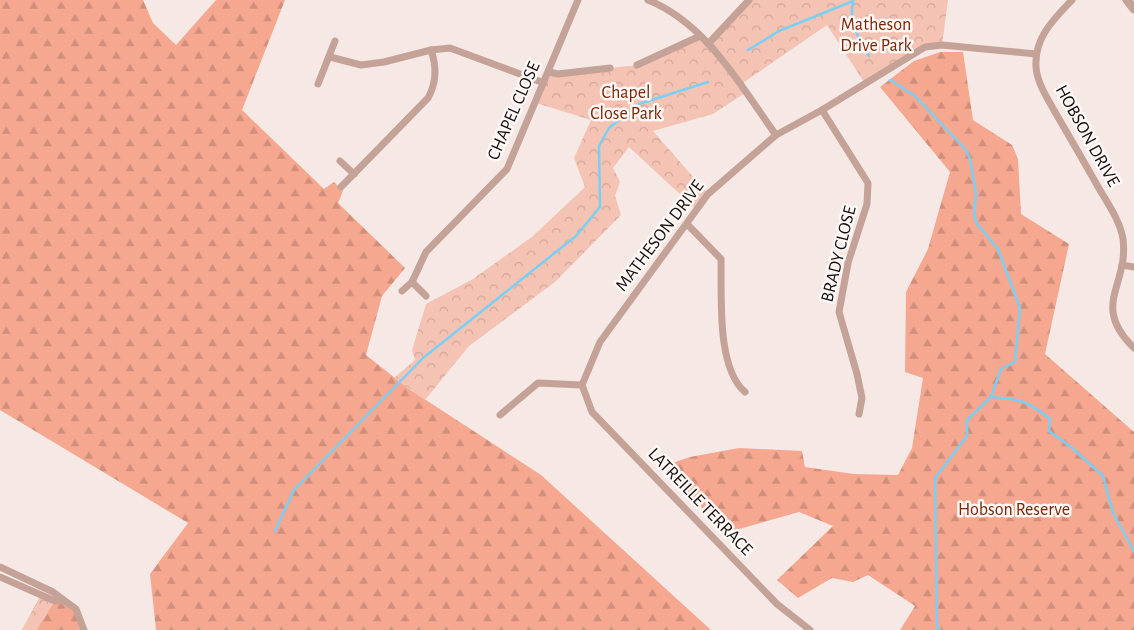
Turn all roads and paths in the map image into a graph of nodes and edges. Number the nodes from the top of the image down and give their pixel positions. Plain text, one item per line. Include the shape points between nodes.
1 (578, 0) edge
2 (648, 0) edge
3 (749, 0) edge
4 (1072, 0) edge
5 (1127, 0) edge
6 (1134, 9) edge
7 (700, 36) junction
8 (335, 41) dead end
9 (708, 44) junction
10 (431, 50) junction
11 (1036, 54) junction
12 (330, 56) junction
13 (637, 65) dead end
14 (610, 68) dead end
15 (549, 72) junction
16 (318, 84) dead end
17 (544, 84) junction
18 (822, 110) junction
19 (776, 135) junction
20 (340, 161) dead end
21 (354, 174) junction
22 (342, 188) dead end
23 (687, 224) junction
24 (1122, 265) junction
25 (1134, 267) edge
26 (412, 282) junction
27 (402, 291) dead end
28 (426, 296) dead end
29 (1134, 348) edge
30 (582, 385) junction
31 (745, 392) dead end
32 (858, 414) dead end
33 (500, 415) dead end
34 (0, 567) edge
35 (0, 576) edge
36 (65, 601) junction
37 (84, 630) edge
38 (810, 630) edge

1 - 15 street, CHAPEL CLOSE
2 - 7 street via 672,11
3 - 9 street
4 - 11 street, HOBSON DRIVE via 1044,32
5 - 6 street
7 - 9 street
7 - 13 street
8 - 12 street
9 - 19 street
10 - 12 street via 361,65
10 - 17 street via 450,48 462,51
10 - 21 street via 436,74 428,98
11 - 18 street, MATHESON DRIVE via 942,45 926,47
11 - 24 street, HOBSON DRIVE via 1036,73 1047,98 1118,223 1124,250
12 - 16 street
14 - 15 street via 558,74
15 - 17 street, CHAPEL CLOSE
17 - 26 street, CHAPEL CLOSE via 507,169 426,252
18 - 19 street, MATHESON DRIVE
18 - 32 street, BRADY CLOSE via 868,184 867,204 848,263 839,312 862,398
19 - 23 street, MATHESON DRIVE via 708,194
20 - 21 street
21 - 22 street
23 - 30 street, MATHESON DRIVE via 600,342
23 - 31 street via 721,259 725,345 730,370
24 - 25 street
24 - 29 street, HOBSON DRIVE via 1111,309 1116,326
26 - 27 street, CHAPEL CLOSE
26 - 28 street
30 - 33 street via 538,383
30 - 38 street, LATREILLE TERRACE via 592,412 777,604
34 - 36 street
35 - 36 street via 54,600
36 - 37 street via 76,609

